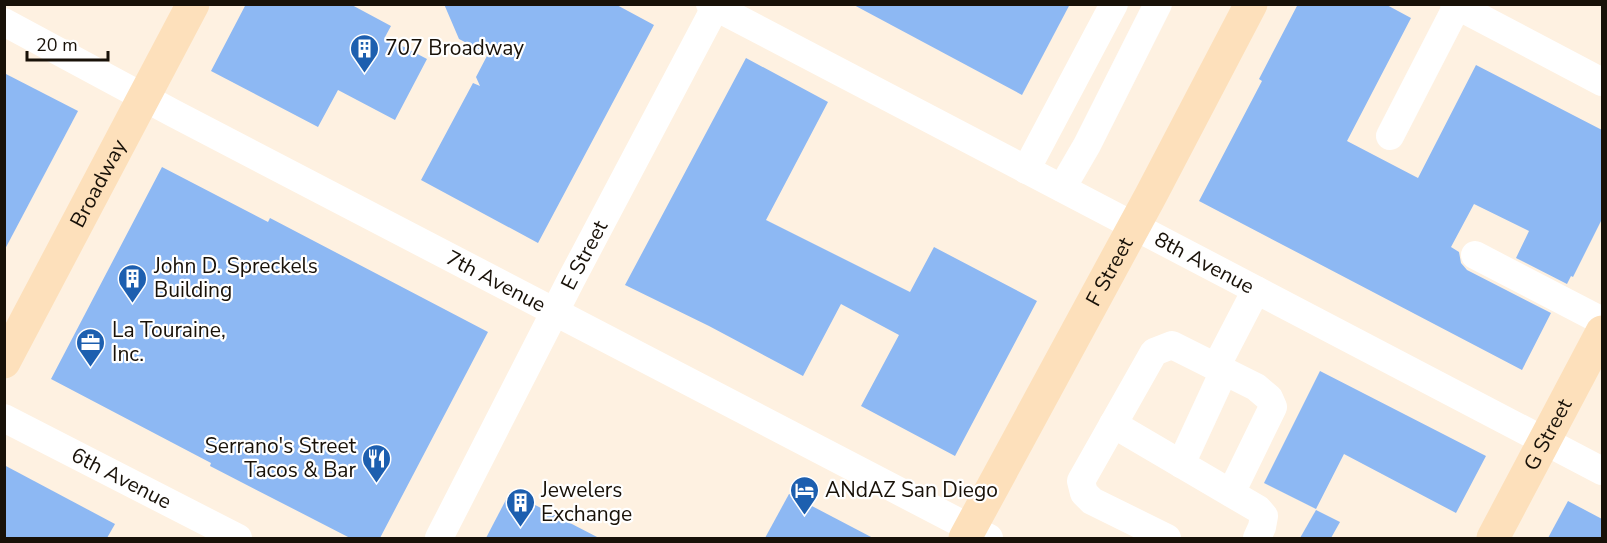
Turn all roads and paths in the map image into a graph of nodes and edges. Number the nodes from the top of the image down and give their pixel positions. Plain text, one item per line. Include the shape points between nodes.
1 (193, 4) edge
2 (1114, 4) edge
3 (1158, 4) edge
4 (1251, 4) edge
5 (1456, 5) edge
6 (714, 6) edge
7 (4, 22) edge
8 (1602, 82) edge
9 (144, 98) junction
10 (1390, 136) dead end
11 (1026, 170) junction
12 (1062, 188) junction
13 (1133, 226) junction
14 (1474, 255) dead end
15 (1256, 290) junction
16 (555, 311) junction
17 (1602, 321) edge
18 (1602, 332) edge
19 (4, 362) edge
20 (1220, 369) junction
21 (4, 417) edge
22 (1113, 424) junction
23 (1544, 441) junction
24 (1180, 464) junction
25 (1602, 471) edge
26 (1231, 493) junction
27 (975, 535) edge
28 (238, 538) edge
29 (439, 538) edge
30 (1167, 538) edge
31 (1257, 538) edge
32 (1493, 538) edge

1 - 9 main road, Broadway
2 - 11 street
3 - 12 street
4 - 13 main road, F Street
5 - 8 street
5 - 10 street
6 - 11 street, 8th Avenue
6 - 16 street, E Street
7 - 9 street, 7th Avenue
9 - 16 street, 7th Avenue
9 - 19 main road, Broadway
11 - 12 street, 8th Avenue
12 - 13 street, 8th Avenue
13 - 15 street, 8th Avenue
13 - 27 main road, F Street
14 - 17 street
15 - 20 street
15 - 23 street, 8th Avenue
16 - 27 street, 7th Avenue
16 - 29 street, E Street
18 - 23 main road, G Street
20 - 22 street via 1172,345 1154,352
20 - 24 street
20 - 26 street via 1257,387 1273,407
21 - 28 street, 6th Avenue
22 - 24 street
22 - 30 street via 1081,482 1084,493 1092,501
23 - 25 street, 8th Avenue
23 - 32 main road, G Street
24 - 26 street
26 - 31 street via 1264,516

